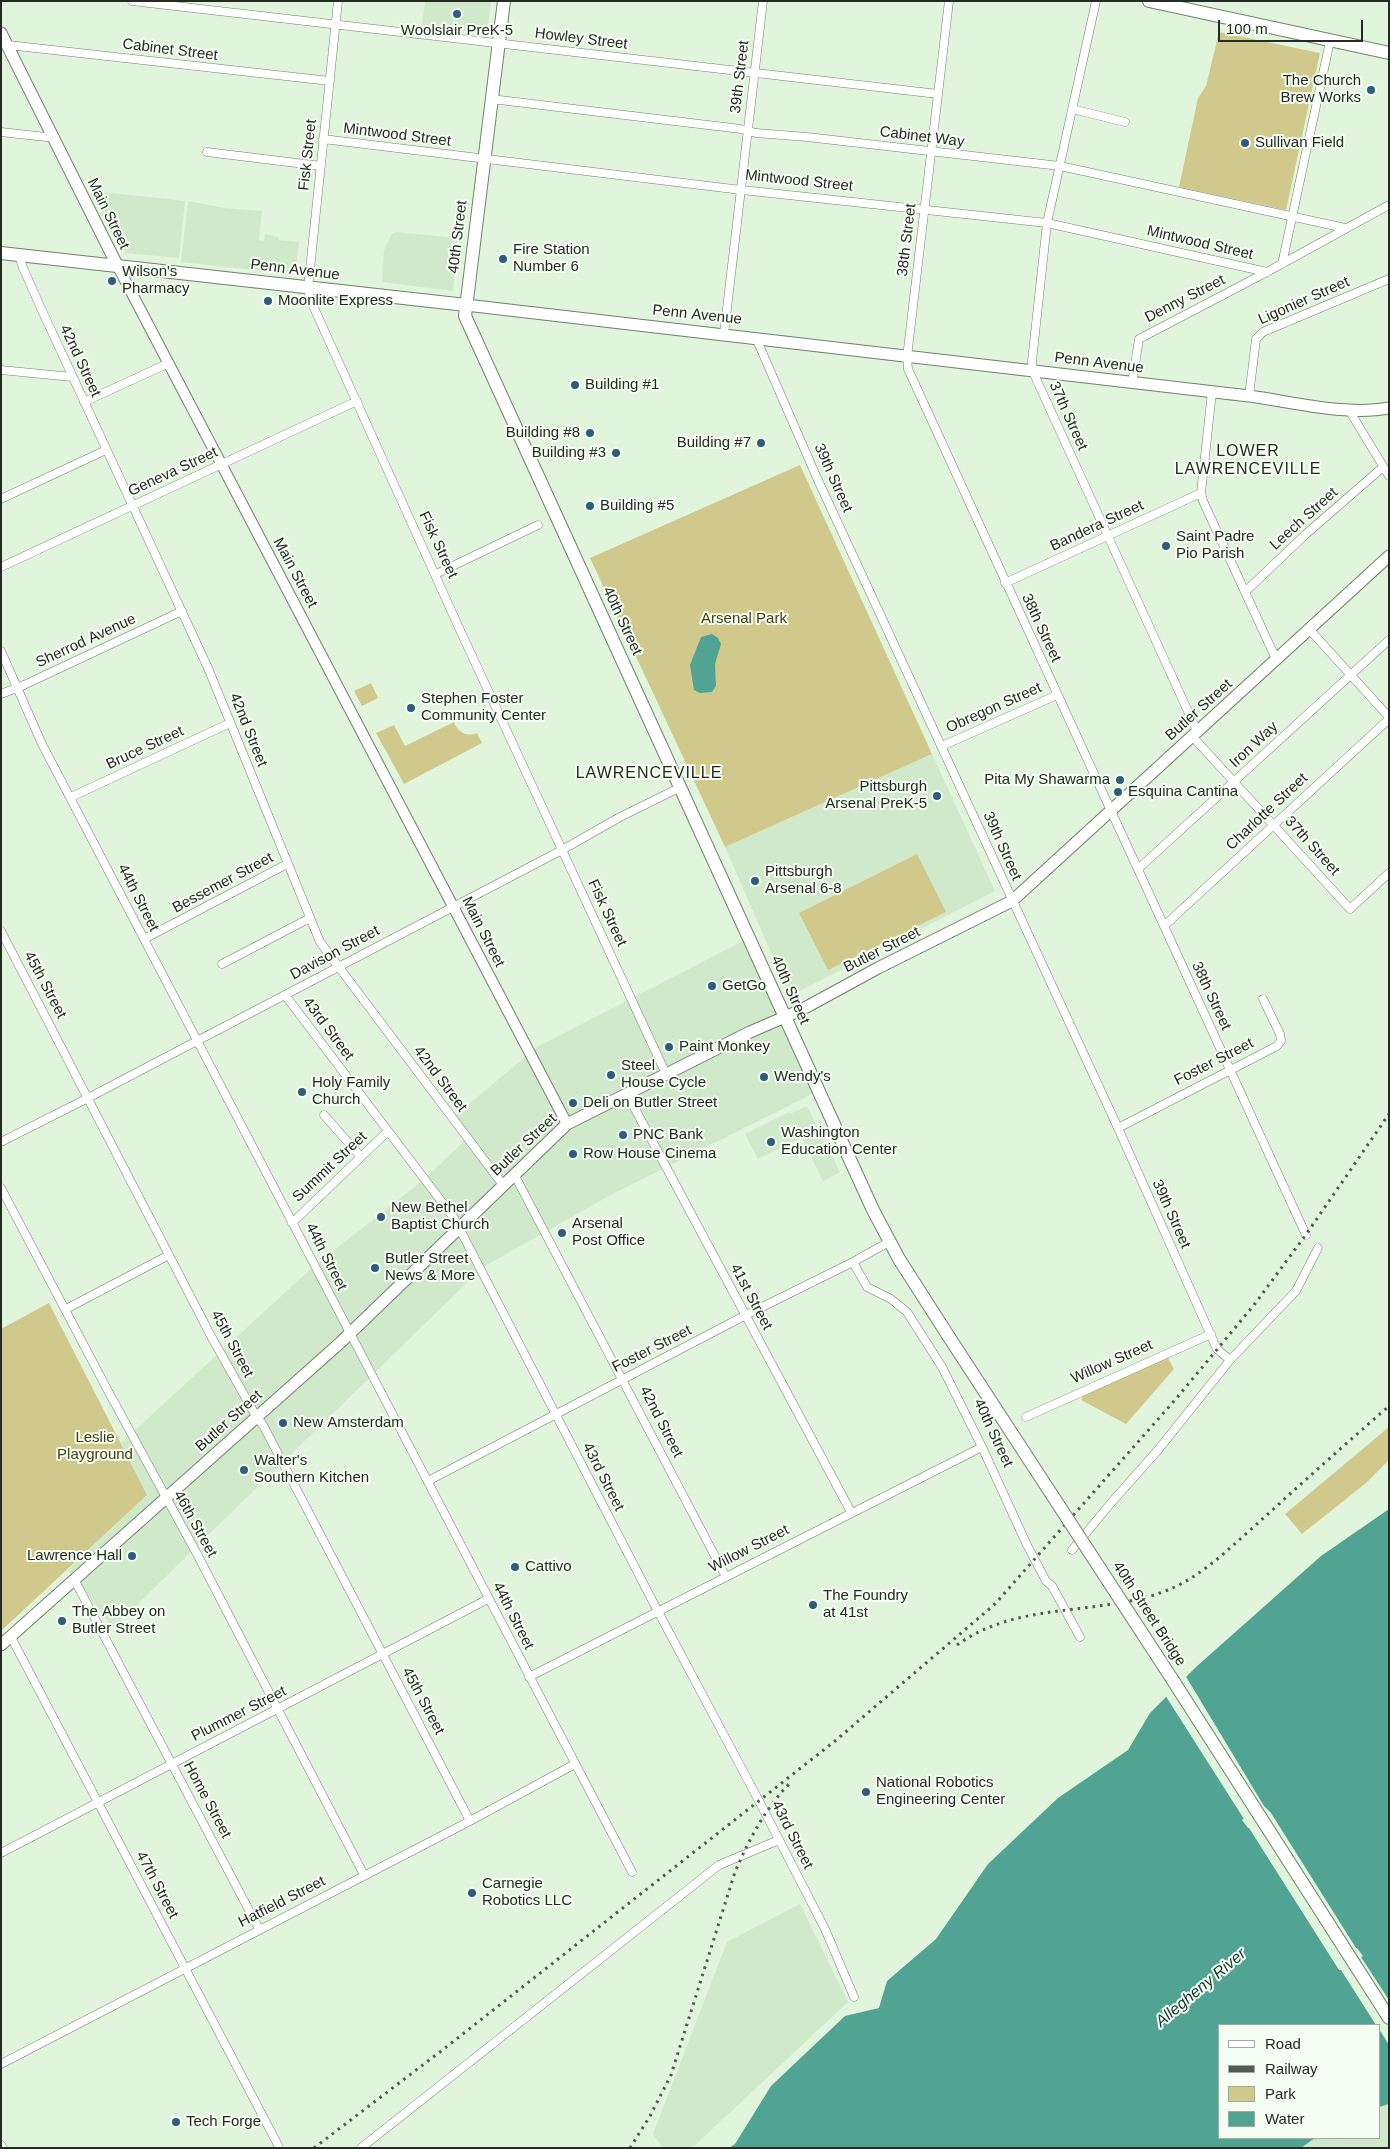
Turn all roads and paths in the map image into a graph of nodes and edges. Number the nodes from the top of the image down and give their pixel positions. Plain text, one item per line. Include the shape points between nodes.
1 (132, 1) edge
2 (338, 1) edge
3 (504, 1) edge
4 (763, 1) edge
5 (949, 1) edge
6 (1096, 1) edge
7 (1148, 1) edge
8 (336, 25) junction
9 (1, 33) edge
10 (1330, 42) junction
11 (498, 44) junction
12 (8, 46) junction
13 (1389, 53) edge
14 (754, 73) junction
15 (330, 81) junction
16 (938, 94) junction
17 (492, 99) junction
18 (1072, 109) junction
19 (1125, 122) dead end
20 (748, 131) junction
21 (1, 132) edge
22 (55, 138) junction
23 (324, 139) junction
24 (207, 152) dead end
25 (932, 152) junction
26 (484, 159) junction
27 (321, 166) junction
28 (1060, 166) junction
29 (741, 188) junction
30 (1389, 205) edge
31 (925, 210) junction
32 (1292, 216) junction
33 (1048, 223) junction
34 (1345, 228) junction
35 (1, 253) edge
36 (19, 255) junction
37 (1282, 264) junction
38 (117, 265) junction
39 (1267, 272) junction
40 (1389, 279) edge
41 (308, 288) junction
42 (466, 305) junction
43 (724, 334) junction
44 (756, 338) junction
45 (908, 358) junction
46 (169, 363) junction
47 (1, 370) edge
48 (1033, 372) junction
49 (72, 377) junction
50 (1132, 384) junction
51 (1212, 392) junction
52 (1249, 396) junction
53 (357, 401) junction
54 (84, 402) junction
55 (1389, 408) edge
56 (1349, 410) junction
57 (106, 450) junction
58 (222, 464) junction
59 (1383, 467) junction
60 (1389, 476) edge
61 (1201, 493) junction
62 (1, 499) edge
63 (132, 506) junction
64 (538, 525) dead end
65 (1108, 536) junction
66 (1389, 556) edge
67 (1, 567) edge
68 (436, 574) junction
69 (1005, 583) junction
70 (1245, 592) junction
71 (182, 611) junction
72 (1309, 629) junction
73 (1389, 640) edge
74 (1, 651) edge
75 (1276, 659) junction
76 (1350, 676) junction
77 (17, 688) junction
78 (1, 694) edge
79 (1057, 695) junction
80 (1389, 718) edge
81 (230, 723) junction
82 (1195, 734) junction
83 (942, 746) junction
84 (1234, 782) junction
85 (680, 788) junction
86 (71, 797) junction
87 (1110, 811) junction
88 (1274, 825) junction
89 (562, 850) junction
90 (287, 864) junction
91 (1138, 869) junction
92 (1389, 873) edge
93 (1012, 901) junction
94 (452, 906) junction
95 (310, 918) junction
96 (1164, 926) junction
97 (1, 930) edge
98 (144, 939) junction
99 (3, 940) edge
100 (222, 964) dead end
101 (338, 967) junction
102 (285, 995) junction
103 (1263, 999) dead end
104 (784, 1017) junction
105 (197, 1041) junction
106 (1230, 1070) junction
107 (666, 1074) junction
108 (627, 1094) junction
109 (88, 1098) junction
110 (324, 1115) dead end
111 (567, 1124) junction
112 (1118, 1128) junction
113 (387, 1132) junction
114 (1, 1142) edge
115 (361, 1157) junction
116 (514, 1174) junction
117 (502, 1185) junction
118 (1, 1188) edge
119 (292, 1223) junction
120 (458, 1228) junction
121 (882, 1228) joint
122 (1306, 1235) dead end
123 (889, 1242) junction
124 (1318, 1248) dead end
125 (170, 1256) junction
126 (853, 1262) junction
127 (66, 1309) junction
128 (746, 1315) junction
129 (349, 1333) junction
130 (1210, 1334) junction
131 (1230, 1360) junction
132 (623, 1379) junction
133 (555, 1414) junction
134 (256, 1416) junction
135 (1026, 1417) dead end
136 (982, 1447) junction
137 (428, 1481) junction
138 (165, 1498) junction
139 (851, 1512) junction
140 (1072, 1550) dead end
141 (726, 1576) junction
142 (74, 1579) junction
143 (488, 1599) junction
144 (657, 1611) junction
145 (11, 1637) junction
146 (1080, 1637) dead end
147 (1, 1645) edge
148 (383, 1655) junction
149 (529, 1677) junction
150 (278, 1710) junction
151 (172, 1764) junction
152 (575, 1764) junction
153 (98, 1803) junction
154 (470, 1821) junction
155 (778, 1840) junction
156 (1, 1853) edge
157 (632, 1872) dead end
158 (364, 1875) junction
159 (259, 1929) junction
160 (184, 1968) junction
161 (854, 1998) dead end
162 (1389, 2018) edge
163 (1, 2064) edge
164 (278, 2145) dead end
165 (361, 2148) edge

1 - 8 street, Howley Street
2 - 8 street, Fisk Street
3 - 11 main road, 40th Street
4 - 14 street, 39th Street
5 - 16 street, 38th Street
6 - 18 street, 37th Street
7 - 10 main road
8 - 11 street, Howley Street
8 - 15 street, Fisk Street
9 - 12 main road, Main Street
10 - 13 main road
10 - 32 street
11 - 14 street, Howley Street
11 - 17 main road, 40th Street
12 - 15 street, Cabinet Street
12 - 22 main road, Main Street
14 - 16 street, Howley Street
14 - 20 street, 39th Street
15 - 23 street, Fisk Street
16 - 25 street, 38th Street
17 - 20 street, Cabinet Way
17 - 26 main road, 40th Street
18 - 19 street
18 - 28 street, 37th Street
20 - 25 street, Cabinet Way
20 - 29 street, 39th Street
21 - 22 street
22 - 38 main road, Main Street
23 - 26 street, Mintwood Street
23 - 27 street, Fisk Street
24 - 27 street
25 - 28 street, Cabinet Way
25 - 31 street, 38th Street
26 - 29 street, Mintwood Street
26 - 42 main road, 40th Street
27 - 41 street, Fisk Street
28 - 32 street, Cabinet Way
28 - 33 street, 37th Street
29 - 31 street, Mintwood Street
29 - 43 street, 39th Street
30 - 34 street, Denny Street
31 - 33 street, Mintwood Street
31 - 45 street, 38th Street
32 - 34 street, Cabinet Way
32 - 37 street
33 - 39 street, Mintwood Street
33 - 48 street, 37th Street
34 - 37 street, Denny Street
35 - 36 main road, Penn Avenue
36 - 38 main road, Penn Avenue
36 - 49 street, 42nd Street
37 - 39 street, Denny Street
38 - 41 main road, Penn Avenue
38 - 46 street, Main Street
39 - 50 street, Denny Street via 1139,339
40 - 52 street, Ligonier Street via 1263,332 1256,339
41 - 42 main road, Penn Avenue
41 - 53 street, Fisk Street via 310,299
42 - 43 main road, Penn Avenue
42 - 85 main road, 40th Street via 465,316 481,354
43 - 44 main road, Penn Avenue
44 - 45 main road, Penn Avenue
44 - 83 street, 39th Street
45 - 48 main road, Penn Avenue
45 - 69 street, 38th Street via 908,369
46 - 54 street
46 - 58 street, Main Street
47 - 49 street
48 - 50 main road, Penn Avenue
48 - 65 street, 37th Street
49 - 54 street, 42nd Street
50 - 51 main road, Penn Avenue
51 - 52 main road, Penn Avenue
51 - 61 street
52 - 56 main road, Penn Avenue
53 - 58 street, Geneva Street
53 - 68 street, Fisk Street
54 - 57 street, 42nd Street
55 - 56 main road, Penn Avenue
56 - 59 street
57 - 62 street
57 - 63 street, 42nd Street
58 - 63 street, Geneva Street
58 - 94 street, Main Street
59 - 60 street
59 - 70 street, Leech Street
61 - 65 street, Bandera Street
61 - 70 street
63 - 67 street, Geneva Street
63 - 71 street, 42nd Street
64 - 68 street
65 - 69 street, Bandera Street
65 - 82 street, 37th Street
66 - 72 main road, Butler Street
68 - 89 street, Fisk Street
69 - 79 street, 38th Street
70 - 75 street
71 - 77 street, Sherrod Avenue
71 - 81 street, 42nd Street
72 - 75 main road, Butler Street
72 - 76 street
73 - 76 street, Iron Way
74 - 77 street, 44th Street
75 - 82 main road, Butler Street
76 - 80 street
76 - 84 street, Iron Way
77 - 78 street, Sherrod Avenue
77 - 86 street, 44th Street
79 - 83 street, Obregon Street
79 - 87 street, 38th Street
80 - 88 street, Charlotte Street
81 - 86 street, Bruce Street
81 - 90 street, 42nd Street
82 - 84 street, 37th Street
82 - 87 main road, Butler Street
83 - 93 street, 39th Street
84 - 88 street, 37th Street
84 - 91 street, Iron Way
85 - 89 street, Davison Street
85 - 104 main road, 40th Street
86 - 98 street, 44th Street
87 - 91 street, 38th Street
87 - 93 main road, Butler Street
88 - 92 street, 37th Street via 1350,908
88 - 96 street, Charlotte Street
89 - 94 street, Davison Street
89 - 107 street, Fisk Street
90 - 95 street, 42nd Street
90 - 98 street, Bessemer Street
91 - 96 street, 38th Street
93 - 104 main road, Butler Street
93 - 112 street, 39th Street
94 - 101 street, Davison Street
94 - 111 street, Main Street
95 - 100 street
95 - 101 street, 42nd Street via 320,942
96 - 106 street, 38th Street
97 - 99 street, 45th Street
98 - 105 street, 44th Street
99 - 109 street, 45th Street
101 - 102 street, Davison Street
101 - 117 street, 42nd Street
102 - 105 street, Davison Street
102 - 113 street, 43rd Street
103 - 106 street, Foster Street via 1281,1041
104 - 107 main road, Butler Street
104 - 121 main road, 40th Street
105 - 109 street, Davison Street
105 - 119 street, 44th Street
106 - 112 street, Foster Street
106 - 122 street, 38th Street
107 - 108 main road, Butler Street
108 - 111 main road, Butler Street
108 - 128 street, 41st Street
109 - 114 street, Davison Street
109 - 125 street, 45th Street
110 - 115 street
111 - 116 main road, Butler Street
112 - 130 street, 39th Street
113 - 115 street, Summit Street
113 - 120 street, 43rd Street
115 - 119 street, Summit Street
116 - 117 main road, Butler Street
116 - 132 street, 42nd Street
117 - 120 main road, Butler Street
118 - 127 street, 46th Street
119 - 129 street, 44th Street
120 - 129 main road, Butler Street
120 - 133 street, 43rd Street
121 - 123 main road, 40th Street Bridge
123 - 126 street, Foster Street
123 - 162 main road, 40th Street Bridge, bridge
124 - 131 street via 1296,1292
125 - 127 street
125 - 134 street, 45th Street
126 - 128 street, Foster Street
126 - 136 street, 40th Street via 867,1287 891,1299 907,1312 942,1367
127 - 138 street, 46th Street
128 - 132 street, Foster Street
128 - 139 street, 41st Street
129 - 134 main road, Butler Street
129 - 137 street, 44th Street
130 - 131 street, 39th Street via 1217,1349
130 - 135 street, Willow Street
131 - 140 street
132 - 133 street, Foster Street
132 - 141 street, 42nd Street
133 - 137 street, Foster Street
133 - 144 street, 43rd Street
134 - 138 main road, Butler Street
134 - 148 street, 45th Street
136 - 139 street, Willow Street
136 - 146 street, 40th Street via 1027,1545
137 - 143 street, 44th Street
138 - 142 main road, Butler Street
138 - 150 street, 46th Street
139 - 141 street, Willow Street
141 - 144 street, Willow Street
142 - 145 main road, Butler Street
142 - 151 street, Home Street
143 - 148 street, Plummer Street
143 - 149 street, 44th Street
144 - 149 street, Willow Street
144 - 155 street, 43rd Street
145 - 147 main road, Butler Street
145 - 153 street, 47th Street
148 - 150 street, Plummer Street
148 - 154 street, 45th Street
149 - 152 street, 44th Street
150 - 151 street, Plummer Street
150 - 158 street, 46th Street
151 - 153 street, Plummer Street
151 - 159 street, Home Street
152 - 154 street, Hatfield Street
152 - 157 street, 44th Street
153 - 156 street, Plummer Street
153 - 160 street, 47th Street
154 - 158 street, Hatfield Street
155 - 161 street, 43rd Street via 825,1929
155 - 165 street via 719,1865
158 - 159 street, Hatfield Street
159 - 160 street, Hatfield Street
160 - 163 street, Hatfield Street
160 - 164 street, 47th Street

